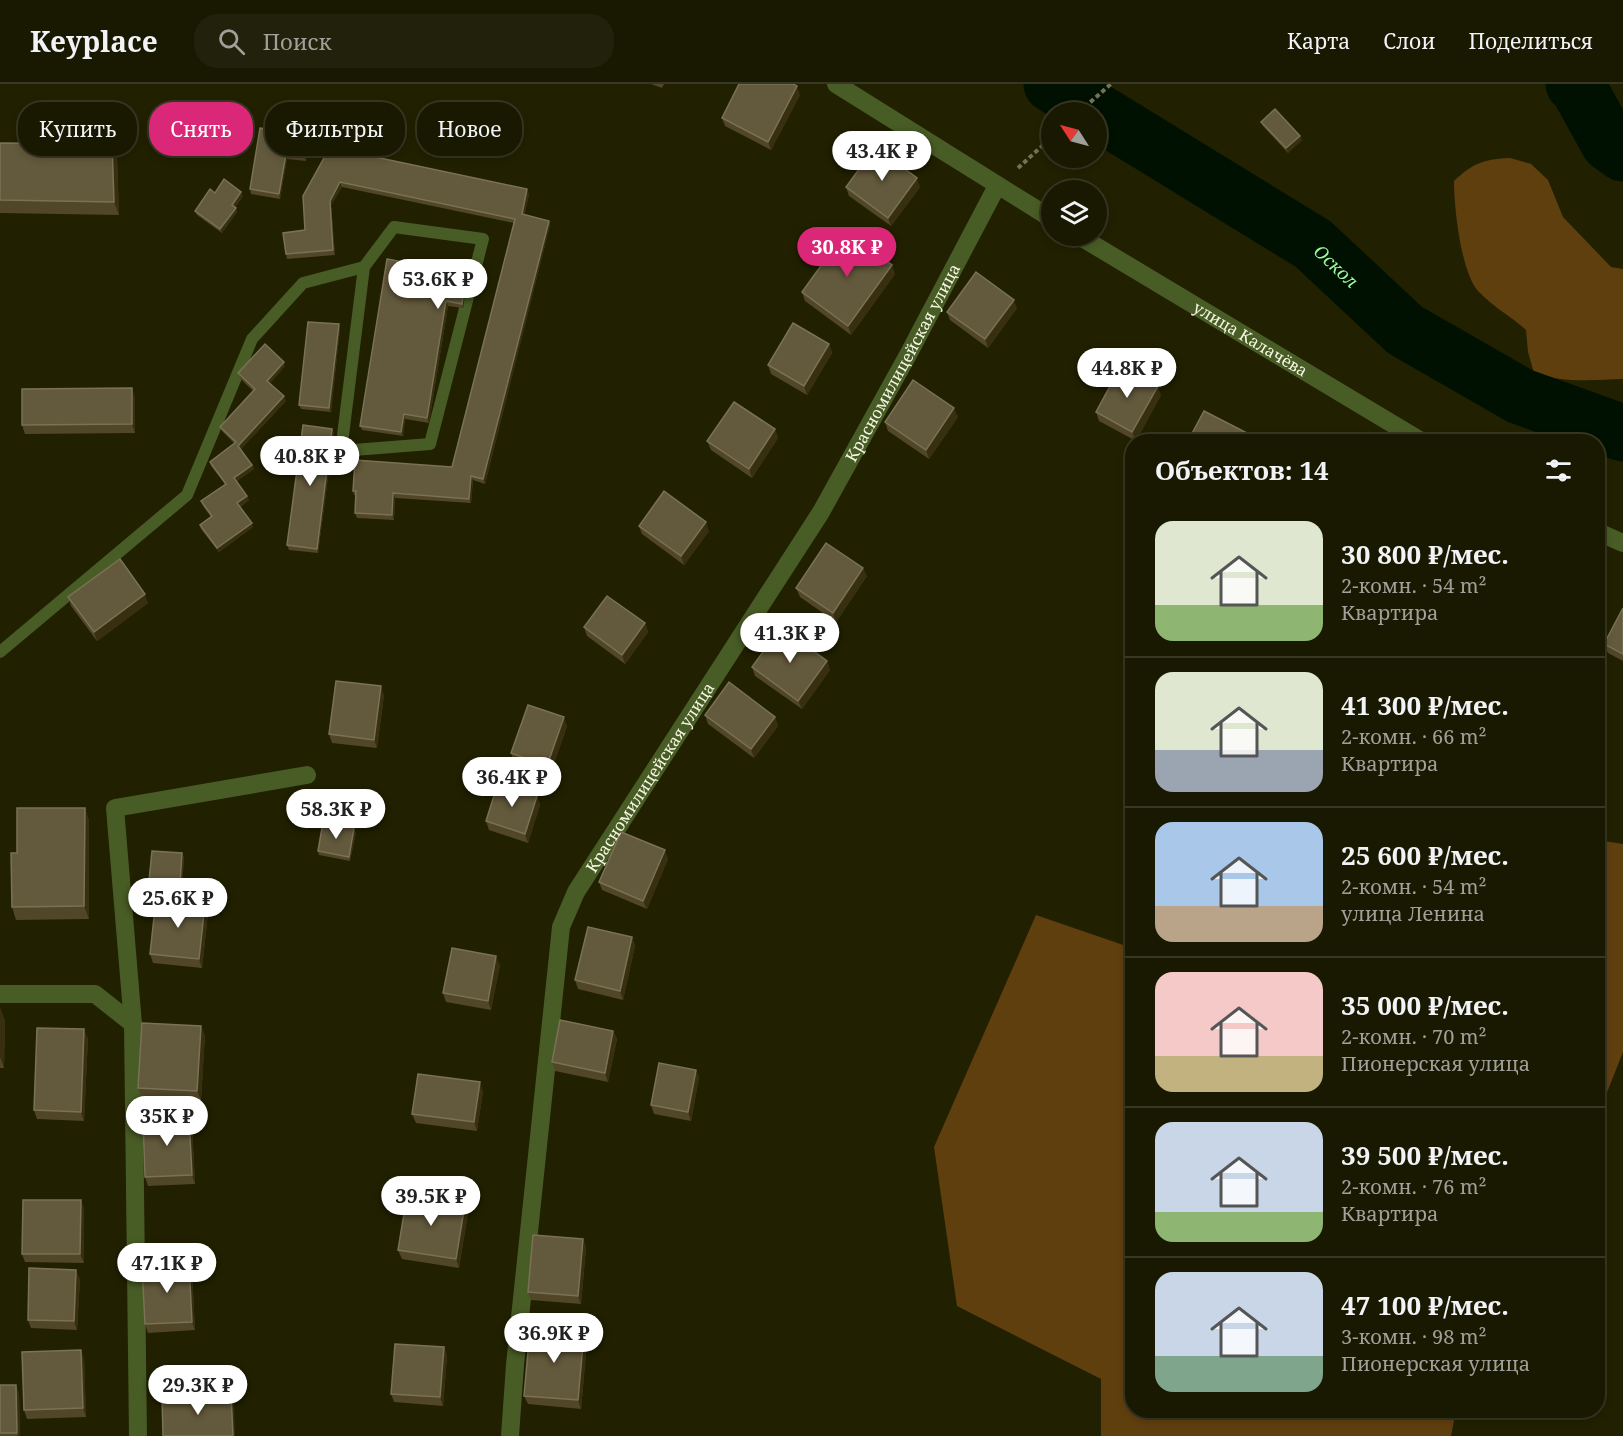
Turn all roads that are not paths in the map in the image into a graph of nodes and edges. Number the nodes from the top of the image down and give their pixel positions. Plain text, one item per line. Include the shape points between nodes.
1 (836, 84) edge
2 (997, 186) junction
3 (1041, 212) edge
4 (1096, 246) edge
5 (364, 267) junction
6 (1410, 434) edge
7 (1605, 535) edge
8 (1623, 543) edge
9 (0, 652) edge
10 (307, 775) dead end
11 (0, 994) edge
12 (133, 1024) junction
13 (138, 1436) edge
14 (510, 1436) edge

1 - 2 street
2 - 3 street
2 - 14 street, Красномилицейская улица via 821,512 576,892 561,927
4 - 6 street, улица Калачёва
5 - 5 lane via 341,451 430,444 483,239 394,227
5 - 9 lane via 303,283 252,339 187,495
7 - 8 street
10 - 12 street via 115,808
11 - 12 street via 95,994
12 - 13 street

